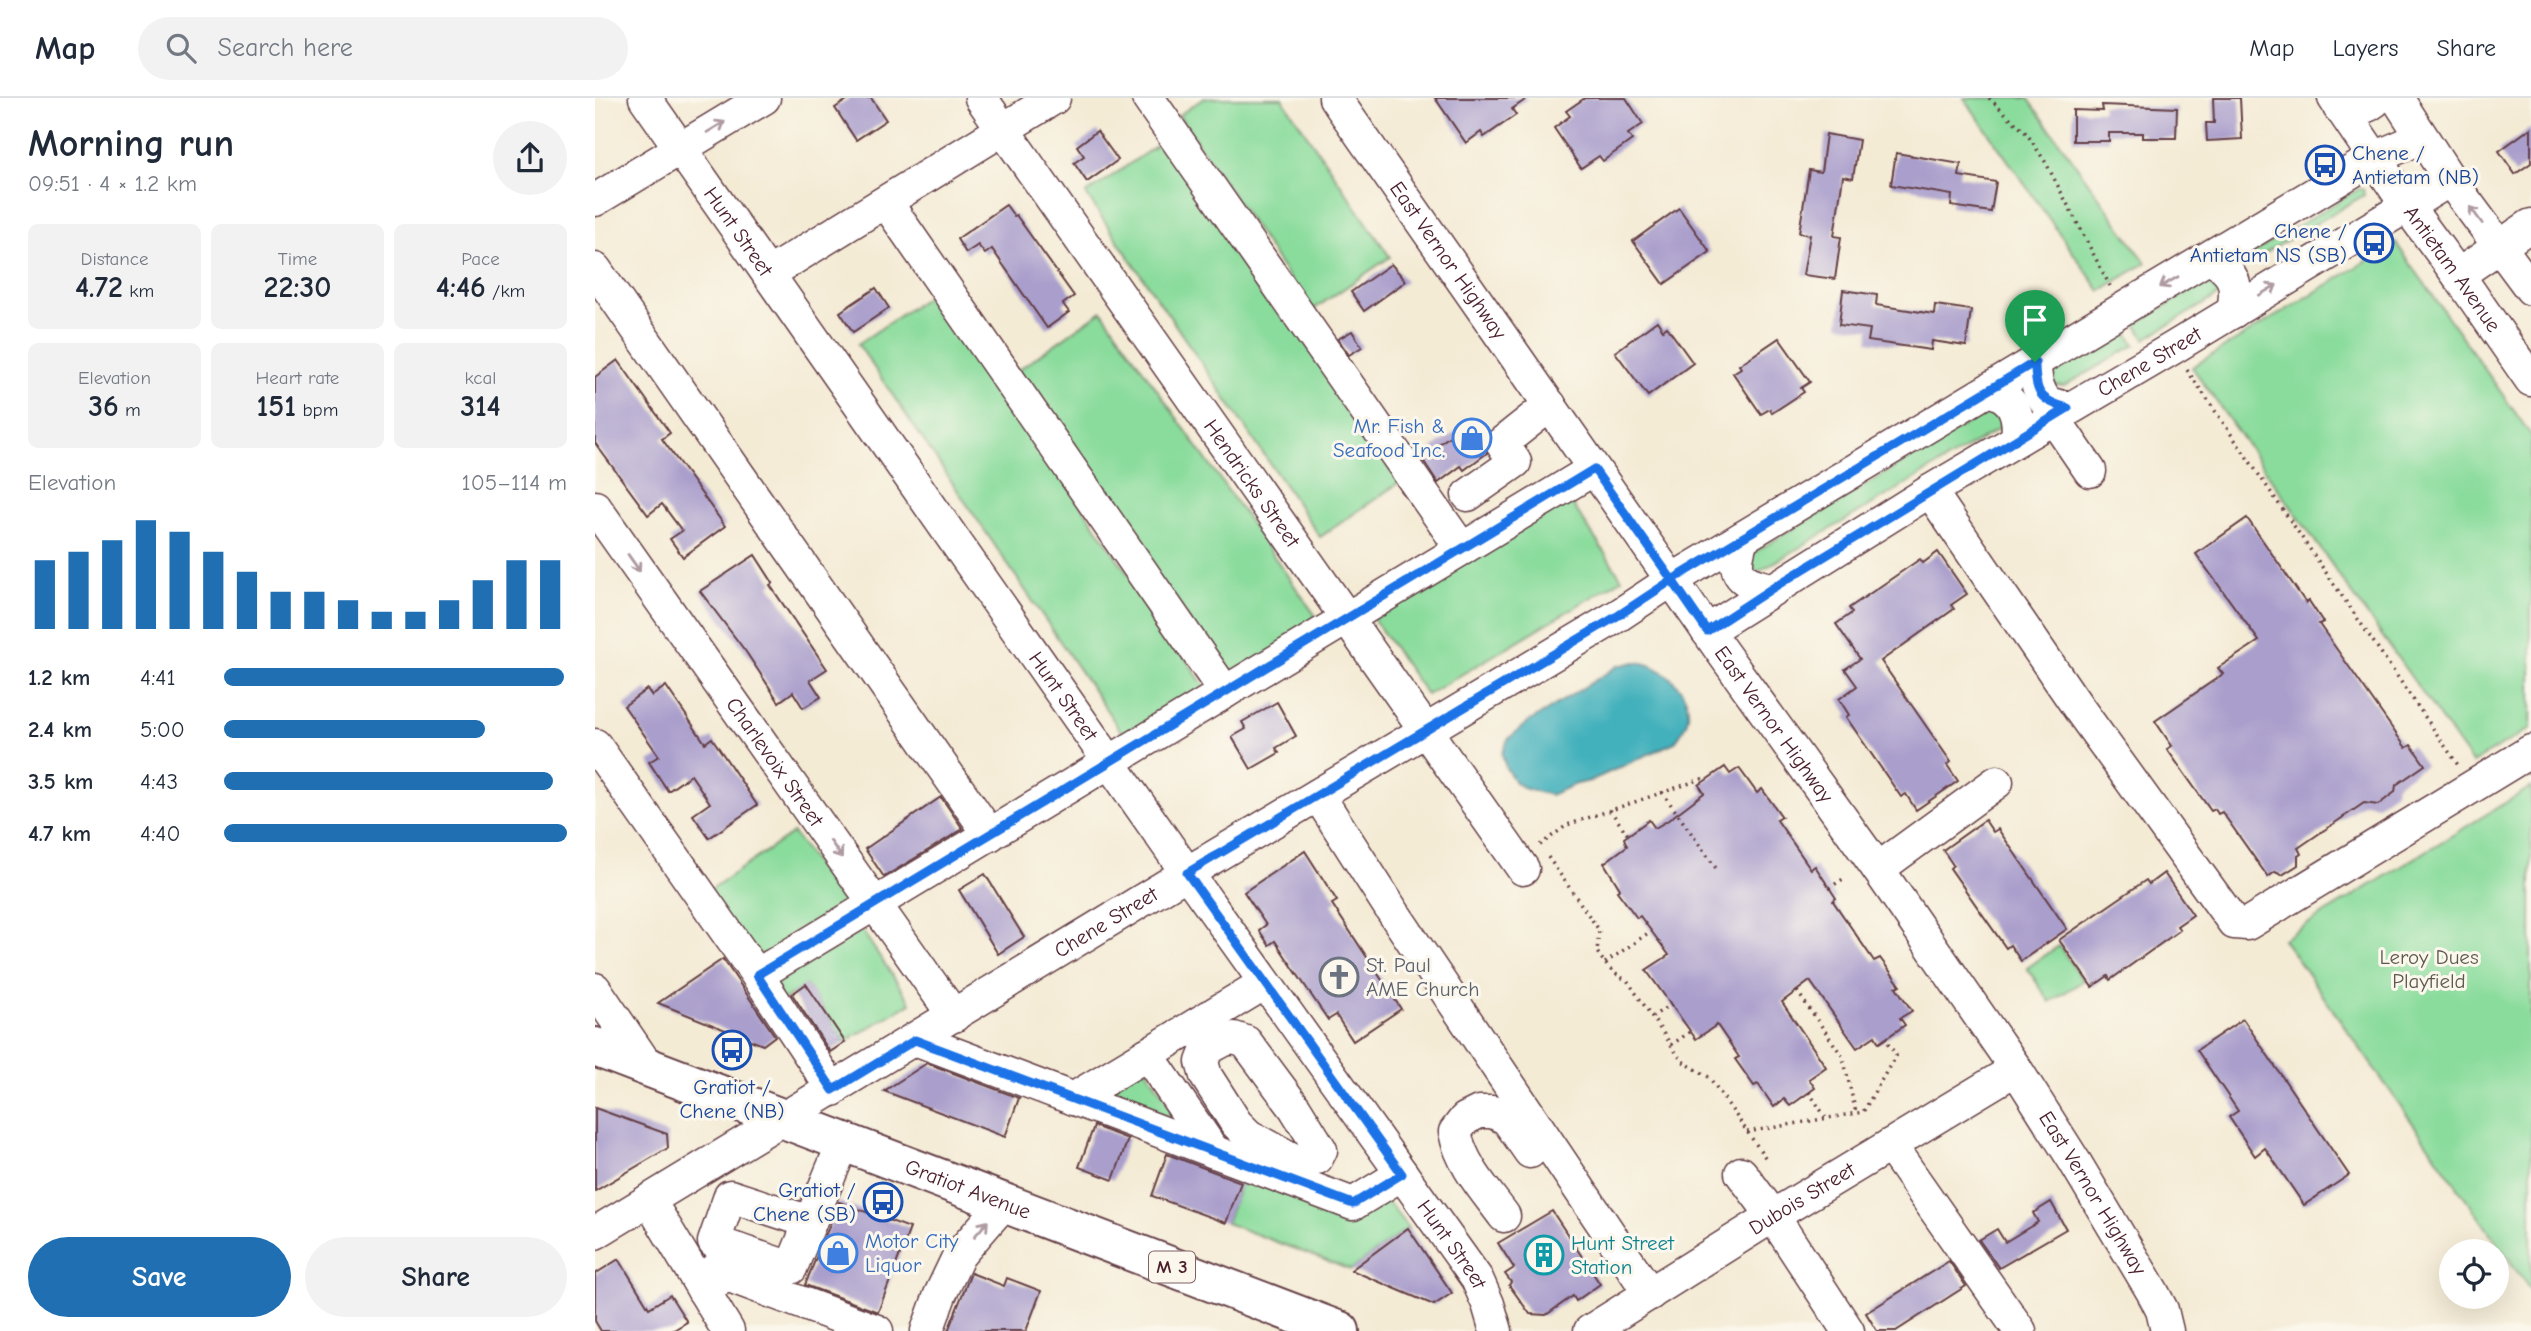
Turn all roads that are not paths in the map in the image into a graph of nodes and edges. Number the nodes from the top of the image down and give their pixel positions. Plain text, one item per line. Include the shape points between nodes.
1 (645, 98) edge
2 (764, 98) edge
3 (981, 98) edge
4 (1054, 98) edge
5 (1148, 98) edge
6 (1335, 98) edge
7 (2378, 98) edge
8 (2397, 98) edge
9 (2337, 103) edge
10 (1003, 130) junction
11 (2421, 138) junction
12 (680, 148) junction
13 (2374, 158) junction
14 (2450, 180) junction
15 (595, 200) edge
16 (885, 202) junction
17 (2407, 206) junction
18 (2531, 225) edge
19 (2499, 247) junction
20 (2211, 258) junction
21 (595, 269) edge
22 (768, 274) junction
23 (2458, 275) junction
24 (2531, 289) edge
25 (2233, 312) junction
26 (2035, 362) junction
27 (2531, 380) edge
28 (1991, 391) junction
29 (1550, 405) junction
30 (2061, 412) junction
31 (2017, 439) junction
32 (1594, 469) junction
33 (2090, 471) dead end
34 (1930, 491) junction
35 (1468, 495) dead end
36 (595, 507) edge
37 (1742, 538) junction
38 (1462, 549) junction
39 (1672, 580) junction
40 (1771, 589) junction
41 (1346, 619) junction
42 (1707, 631) junction
43 (1226, 692) junction
44 (1424, 731) junction
45 (595, 745) edge
46 (2531, 751) edge
47 (1109, 762) junction
48 (1997, 782) dead end
49 (1318, 795) junction
50 (990, 835) junction
51 (1523, 869) dead end
52 (1878, 869) junction
53 (1187, 873) junction
54 (875, 904) junction
55 (757, 975) junction
56 (1265, 983) junction
57 (595, 989) edge
58 (954, 1016) junction
59 (915, 1040) junction
60 (595, 1046) edge
61 (1147, 1054) junction
62 (648, 1067) junction
63 (2016, 1069) junction
64 (1336, 1082) junction
65 (833, 1090) junction
66 (1073, 1099) junction
67 (1295, 1108) dead end
68 (784, 1118) junction
69 (844, 1141) junction
70 (1890, 1145) junction
71 (1214, 1152) junction
72 (1755, 1167) road end
73 (1402, 1174) junction
74 (649, 1200) junction
75 (1004, 1203) junction
76 (1504, 1216) dead end
77 (1773, 1216) junction
78 (810, 1222) junction
79 (595, 1233) edge
80 (738, 1250) junction
81 (701, 1286) junction
82 (1626, 1315) edge
83 (718, 1327) edge
84 (877, 1331) edge
85 (927, 1331) edge
86 (1340, 1331) edge
87 (1496, 1331) edge
88 (1848, 1331) edge
89 (2020, 1331) edge
90 (2167, 1331) edge

1 - 12 street, Hunt Street
12 -> 2 street
3 - 10 street, Hendricks Street
4 - 10 street
5 - 38 street
6 - 29 street, East Vernor Highway
7 - 9 street via 2356,110
8 - 11 street
9 - 13 street
10 - 16 street
10 - 41 street, Hendricks Street
11 - 13 street, Chene Street
11 - 14 street
12 - 15 street
12 - 22 street, Hunt Street
13 - 17 street, Antietam Avenue
13 - 20 street, Chene Street
14 - 17 street, Chene Street
19 -> 14 street
16 - 22 street
16 - 43 street
17 - 23 street, Antietam Avenue
25 -> 17 street, Chene Street
18 - 19 street
19 - 23 street
19 - 24 street
20 - 25 street via 2233,276
20 -> 26 street, Chene Street
21 - 50 street
22 - 47 street, Hunt Street
23 - 27 street, Antietam Avenue
25 - 30 street, Chene Street
26 - 28 street, Chene Street
26 - 30 street via 2039,392
28 - 31 street via 2000,393 2016,410
28 - 37 street, Chene Street
29 - 32 street, East Vernor Highway
29 - 35 street via 1502,443 1515,462
30 - 31 street, Chene Street
30 - 33 street
31 - 34 street, Chene Street
32 - 38 street
32 - 39 street, East Vernor Highway
34 - 40 street, Chene Street
34 - 46 street via 2234,923 2247,924
36 -> 54 street, Charlevoix Street
37 - 39 street, Chene Street
37 - 40 street via 1735,561 1740,574 1750,584
38 - 41 street
39 - 42 street, East Vernor Highway
39 - 44 street, Chene Street
40 - 42 street, Chene Street
41 - 43 street
41 - 44 street, Hendricks Street
42 - 52 street, East Vernor Highway
43 - 47 street
44 - 49 street, Chene Street
44 - 51 street, Hendricks Street
45 - 55 street
47 - 50 street
47 - 53 street, Hunt Street
48 - 52 street
49 - 53 street, Chene Street
49 - 82 street via 1391,909
50 - 54 street
52 - 63 street, East Vernor Highway
53 - 56 street, Hunt Street
53 - 58 street, Chene Street
54 - 55 street
54 - 58 street, Charlevoix Street
55 - 65 street
56 - 61 street
56 - 64 street, Hunt Street
57 - 62 street
58 - 59 street, Chene Street
59 - 65 street, Chene Street
59 - 66 street
60 - 62 main road, Gratiot Avenue / M 3
61 - 66 street
61 - 71 street
62 - 68 main road, Gratiot Avenue / M 3
63 - 70 street, Dubois Street
63 - 90 street, East Vernor Highway via 2153,1291
64 - 67 street
64 - 73 street, Hunt Street
65 - 68 street, Chene Street
66 - 71 street
68 - 69 main road, Gratiot Avenue / M 3
68 - 74 street, Chene Street
69 - 75 main road, Gratiot Avenue / M 3
69 - 78 street
70 - 77 street, Dubois Street
70 - 89 street
71 - 73 street via 1353,1204
72 - 77 street
73 - 87 street, Hunt Street via 1477,1279
74 - 79 street, Chene Street
74 - 81 street
85 -> 75 street via 959,1255
75 - 86 main road, Gratiot Avenue / M 3
76 - 82 street via 1458,1146 1455,1132 1465,1119 1479,1112 1507,1119
77 - 82 street, Dubois Street
77 - 88 street
78 - 80 street via 791,1268
78 - 80 street via 730,1196 714,1242
80 - 81 street
81 - 83 street
81 - 84 street via 727,1275

